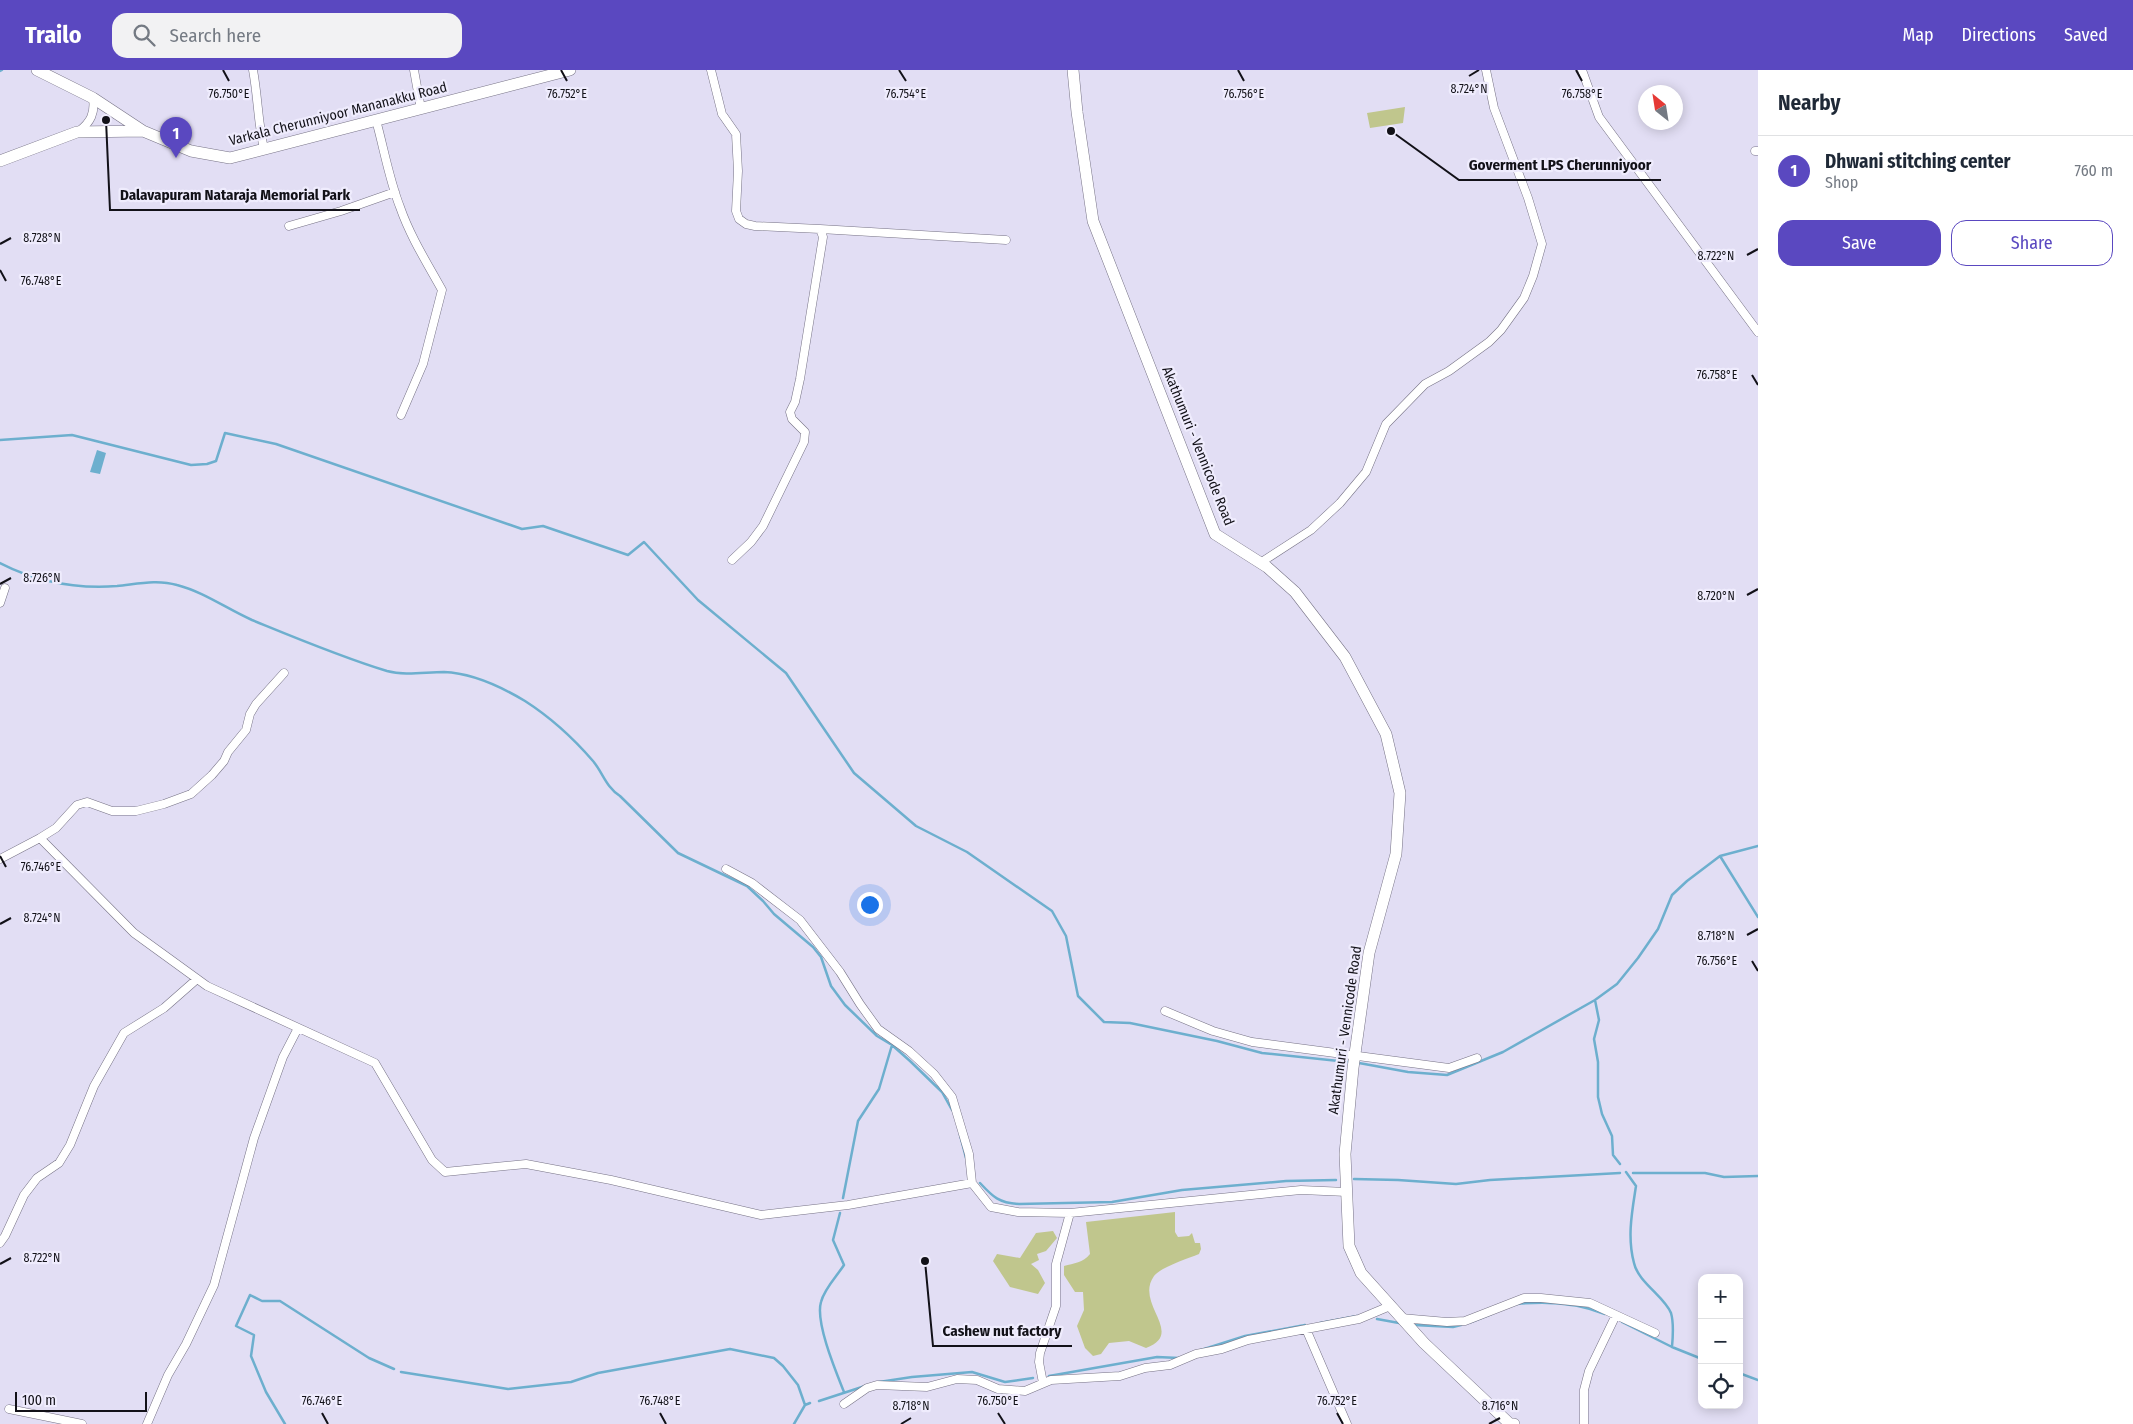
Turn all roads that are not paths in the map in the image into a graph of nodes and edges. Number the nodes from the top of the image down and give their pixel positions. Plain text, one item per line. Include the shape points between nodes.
1 (37, 70) edge
2 (253, 70) edge
3 (414, 70) edge
4 (570, 70) edge
5 (711, 70) edge
6 (1073, 70) edge
7 (1486, 70) edge
8 (1582, 70) edge
9 (93, 98) junction
10 (421, 109) junction
11 (376, 120) junction
12 (77, 132) junction
13 (143, 132) junction
14 (264, 149) junction
15 (0, 161) edge
16 (395, 192) junction
17 (289, 226) dead end
18 (820, 229) junction
19 (1006, 240) dead end
20 (1758, 332) edge
21 (401, 415) dead end
22 (732, 560) dead end
23 (1260, 563) junction
24 (5, 588) dead end
25 (0, 603) edge
26 (284, 673) dead end
27 (40, 838) junction
28 (0, 860) edge
29 (726, 869) dead end
30 (197, 979) junction
31 (1165, 1011) dead end
32 (298, 1028) junction
33 (1355, 1055) junction
34 (1477, 1058) dead end
35 (972, 1183) junction
36 (1347, 1192) junction
37 (1070, 1213) junction
38 (0, 1243) edge
39 (1390, 1306) junction
40 (1616, 1315) junction
41 (1401, 1318) junction
42 (1306, 1329) junction
43 (1655, 1333) dead end
44 (1042, 1383) junction
45 (844, 1404) dead end
46 (9, 1409) dead end
47 (82, 1424) edge
48 (147, 1424) edge
49 (1347, 1424) edge
50 (1514, 1424) edge
51 (1584, 1424) edge

1 - 9 street
2 - 14 street
3 - 10 street
4 - 10 street, Varkala Cherunniyoor Mananakku Road
5 - 18 street via 722,114 736,134 736,211 739,219 755,226
6 - 23 street, Akathumuri - Vennicode Road via 1093,221 1216,534
7 - 23 street via 1494,108 1542,244 1524,298 1489,342 1425,384 1386,424 1366,472 1340,503 1311,530
8 - 20 street via 1600,117
9 - 12 street via 94,111 90,120
9 - 13 street
10 - 11 street, Varkala Cherunniyoor Mananakku Road
11 - 14 street, Varkala Cherunniyoor Mananakku Road
11 - 16 street
12 - 13 street, Varkala Cherunniyoor Mananakku Road
12 - 15 street, Varkala Cherunniyoor Mananakku Road
13 - 14 street, Varkala Cherunniyoor Mananakku Road via 191,151 230,158
16 - 17 street
16 - 21 street via 400,209 442,290 423,364
18 - 19 street
18 - 22 street via 823,237 812,314 795,402 790,412 792,419 805,432 804,442 762,526
23 - 33 street, Akathumuri - Vennicode Road via 1295,592 1345,657 1386,734 1400,793 1396,854 1369,953
24 - 25 street
26 - 27 street via 256,704 246,730 224,761 191,794 136,811 112,811 87,802 78,805 56,828
27 - 28 street
27 - 30 street via 134,933
29 - 35 street via 752,883 800,920 840,972 878,1030 909,1051 934,1074 952,1097 969,1154
30 - 32 street
30 - 38 street via 164,1008 124,1033 94,1086 70,1145 59,1163 37,1178 24,1195
31 - 33 street via 1213,1031 1252,1042
32 - 35 street via 375,1063 432,1160 445,1172 526,1164 612,1180 762,1215 848,1205
32 - 48 street via 283,1057 254,1138 214,1285
33 - 34 street via 1449,1068
33 - 36 street, Akathumuri - Vennicode Road via 1345,1154
35 - 37 street via 991,1207 1018,1212
36 - 37 street via 1301,1190
36 - 39 street, Akathumuri - Vennicode Road via 1349,1246 1361,1273
37 - 44 street via 1056,1264 1056,1306 1040,1353
39 - 41 street, Akathumuri - Vennicode Road
39 - 42 street via 1359,1319
40 - 41 street via 1590,1303 1524,1298 1465,1321
40 - 43 street
40 - 51 street via 1589,1371 1584,1390
41 - 50 street, Akathumuri - Vennicode Road via 1510,1424
42 - 44 street via 1248,1340 1196,1354 1170,1365 1120,1376
42 - 49 street
44 - 45 street via 1025,1391 998,1389 977,1380 957,1379 927,1387 877,1385
46 - 47 street

